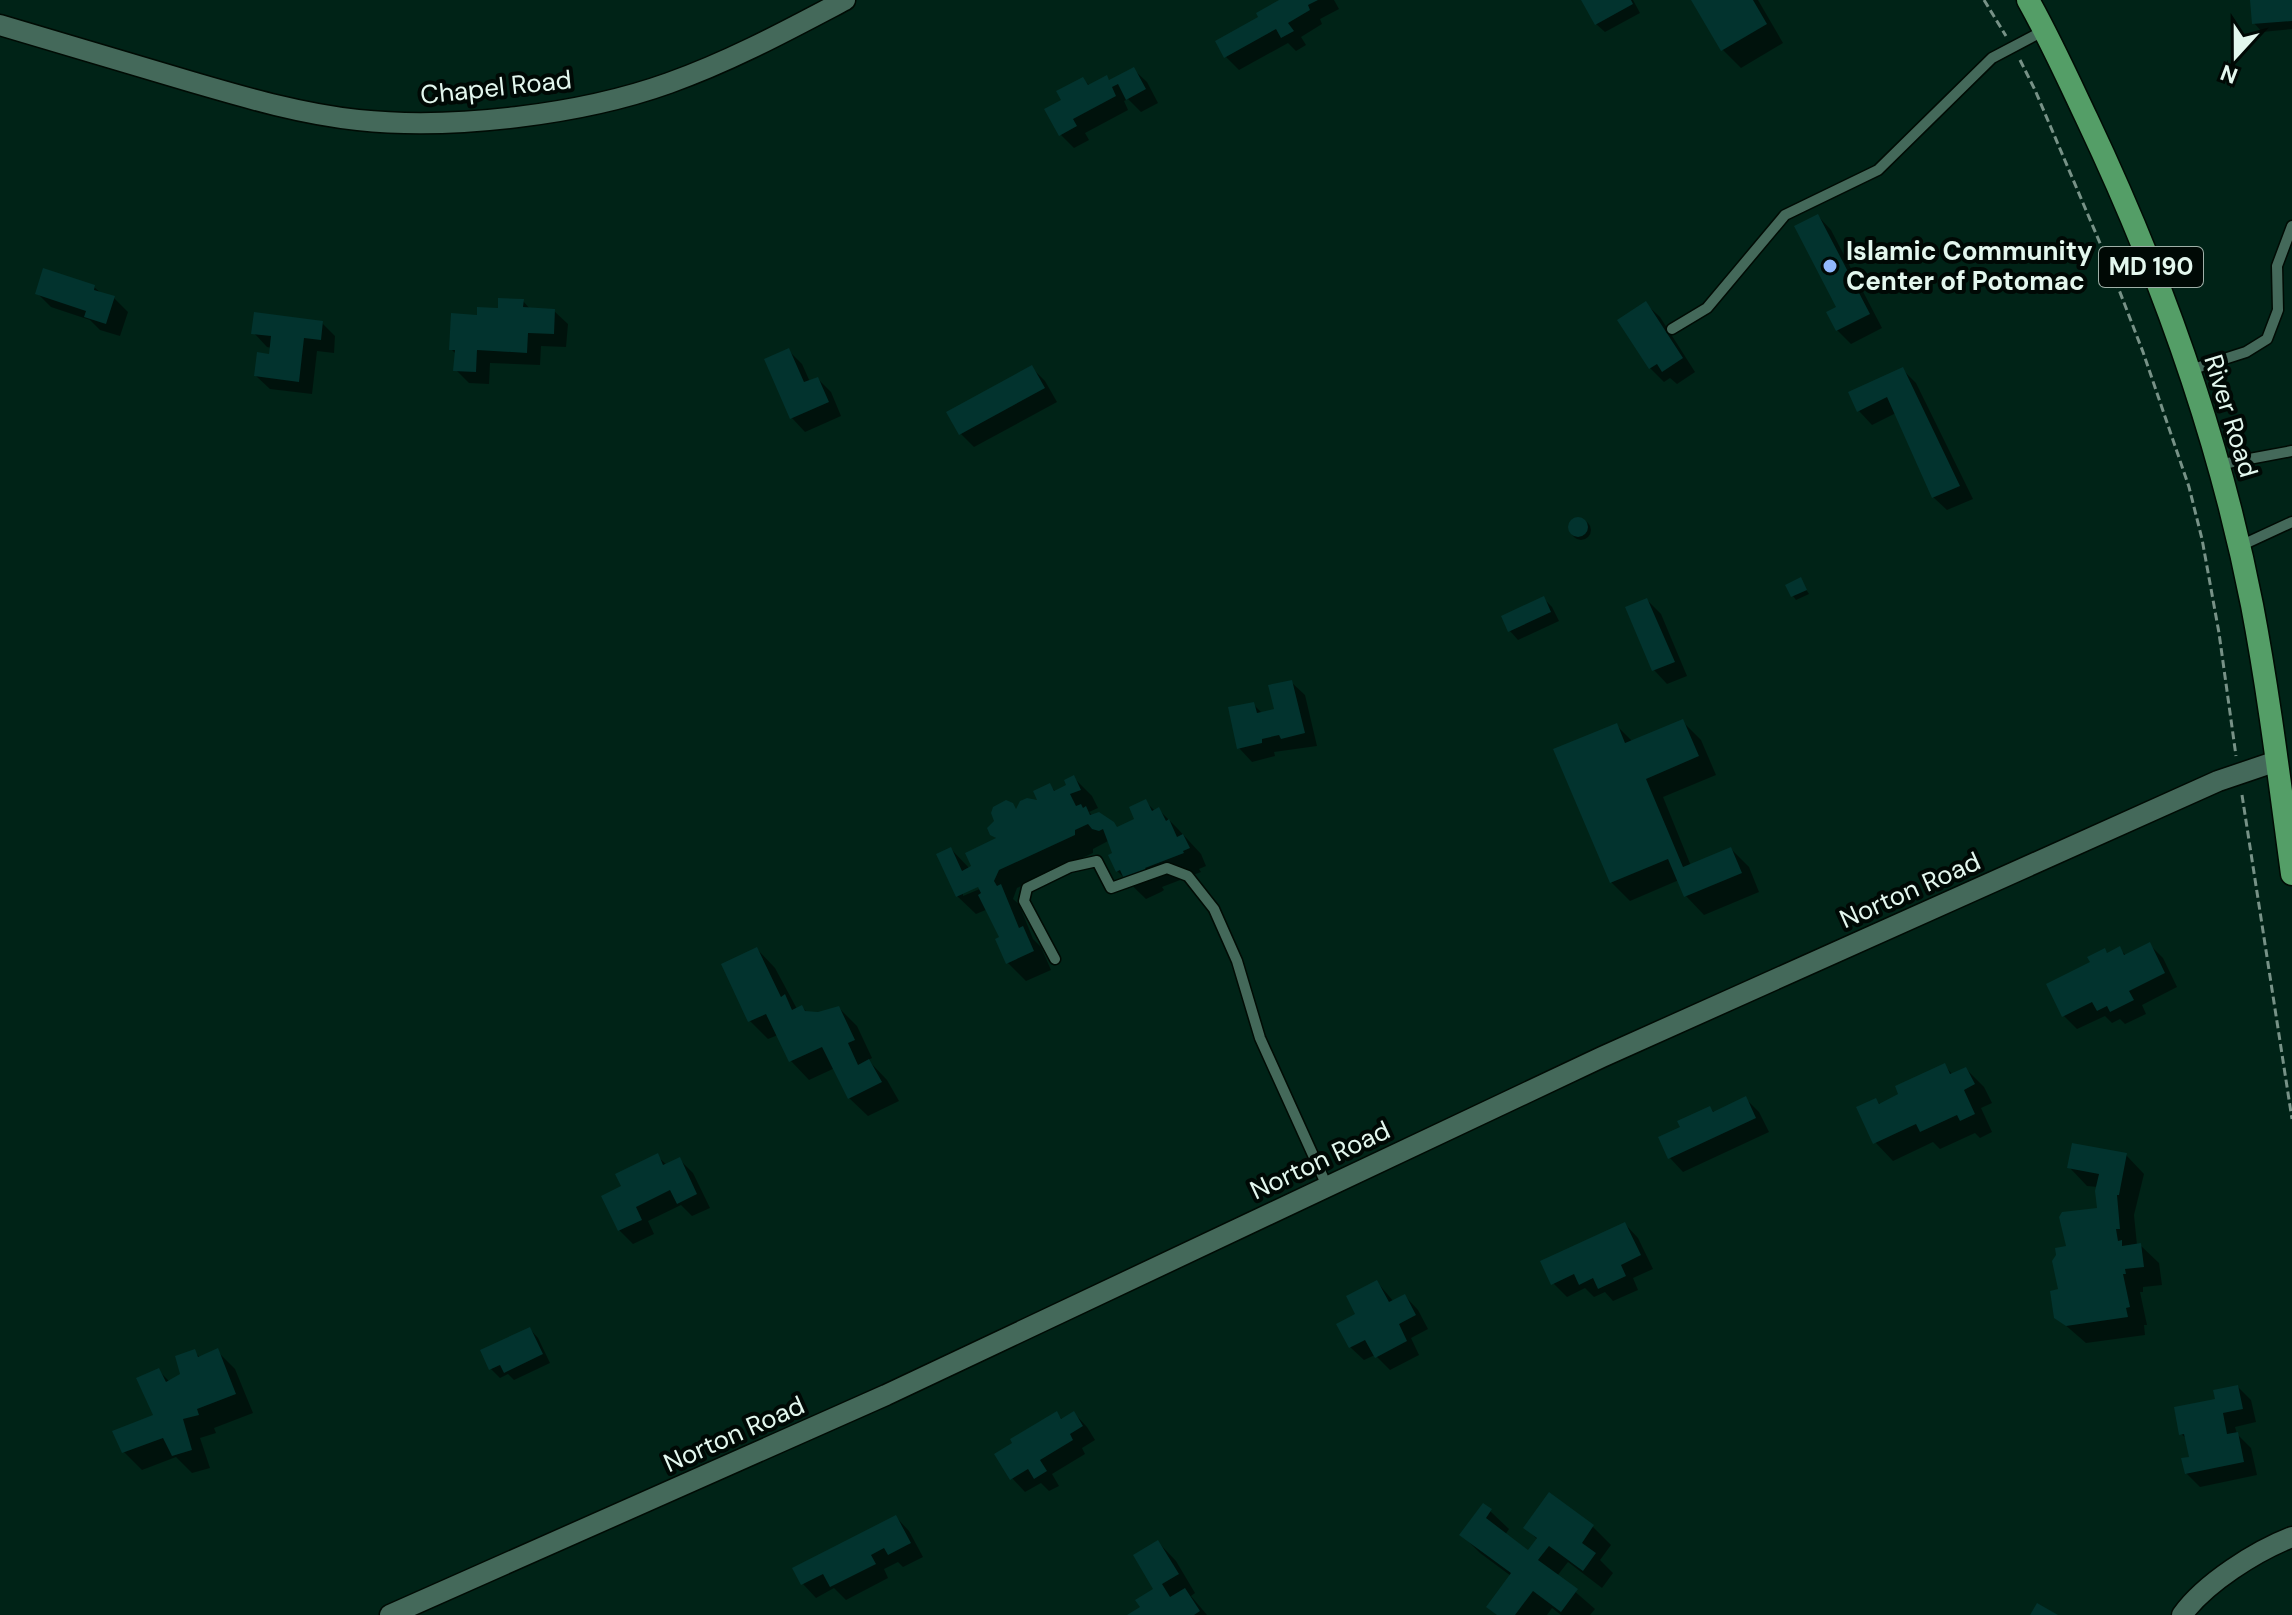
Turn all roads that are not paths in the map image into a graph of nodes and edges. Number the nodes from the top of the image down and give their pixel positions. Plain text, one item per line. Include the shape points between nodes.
1 (845, 0) edge
2 (2028, 0) edge
3 (0, 25) edge
4 (2045, 30) junction
5 (2292, 226) edge
6 (1672, 329) dead end
7 (2188, 370) junction
8 (2292, 451) edge
9 (2217, 465) junction
10 (2292, 522) edge
11 (2238, 547) junction
12 (2277, 761) junction
13 (2292, 874) edge
14 (1055, 959) dead end
15 (1327, 1186) junction
16 (2292, 1537) edge
17 (390, 1615) edge
18 (2182, 1615) edge

1 - 3 street, Chapel Road via 752,49 668,83 520,116 440,123 358,120 265,104
2 - 4 main road, River Road / MD 190
4 - 6 lane via 1992,58 1878,170 1785,215 1707,308
4 - 7 main road, River Road / MD 190 via 2126,200
5 - 7 lane via 2277,266 2278,310 2267,339 2246,352
7 - 9 main road, River Road / MD 190
8 - 9 lane
9 - 11 main road, River Road / MD 190
10 - 11 lane
11 - 12 main road, River Road / MD 190
12 - 13 main road, River Road / MD 190
12 - 15 street, Norton Road via 2218,781
14 - 15 lane via 1024,901 1027,888 1070,867 1097,861 1111,888 1167,868 1188,876 1214,909 1237,961 1260,1038
15 - 17 street, Norton Road via 886,1395
16 - 18 street via 2266,1547 2193,1600

